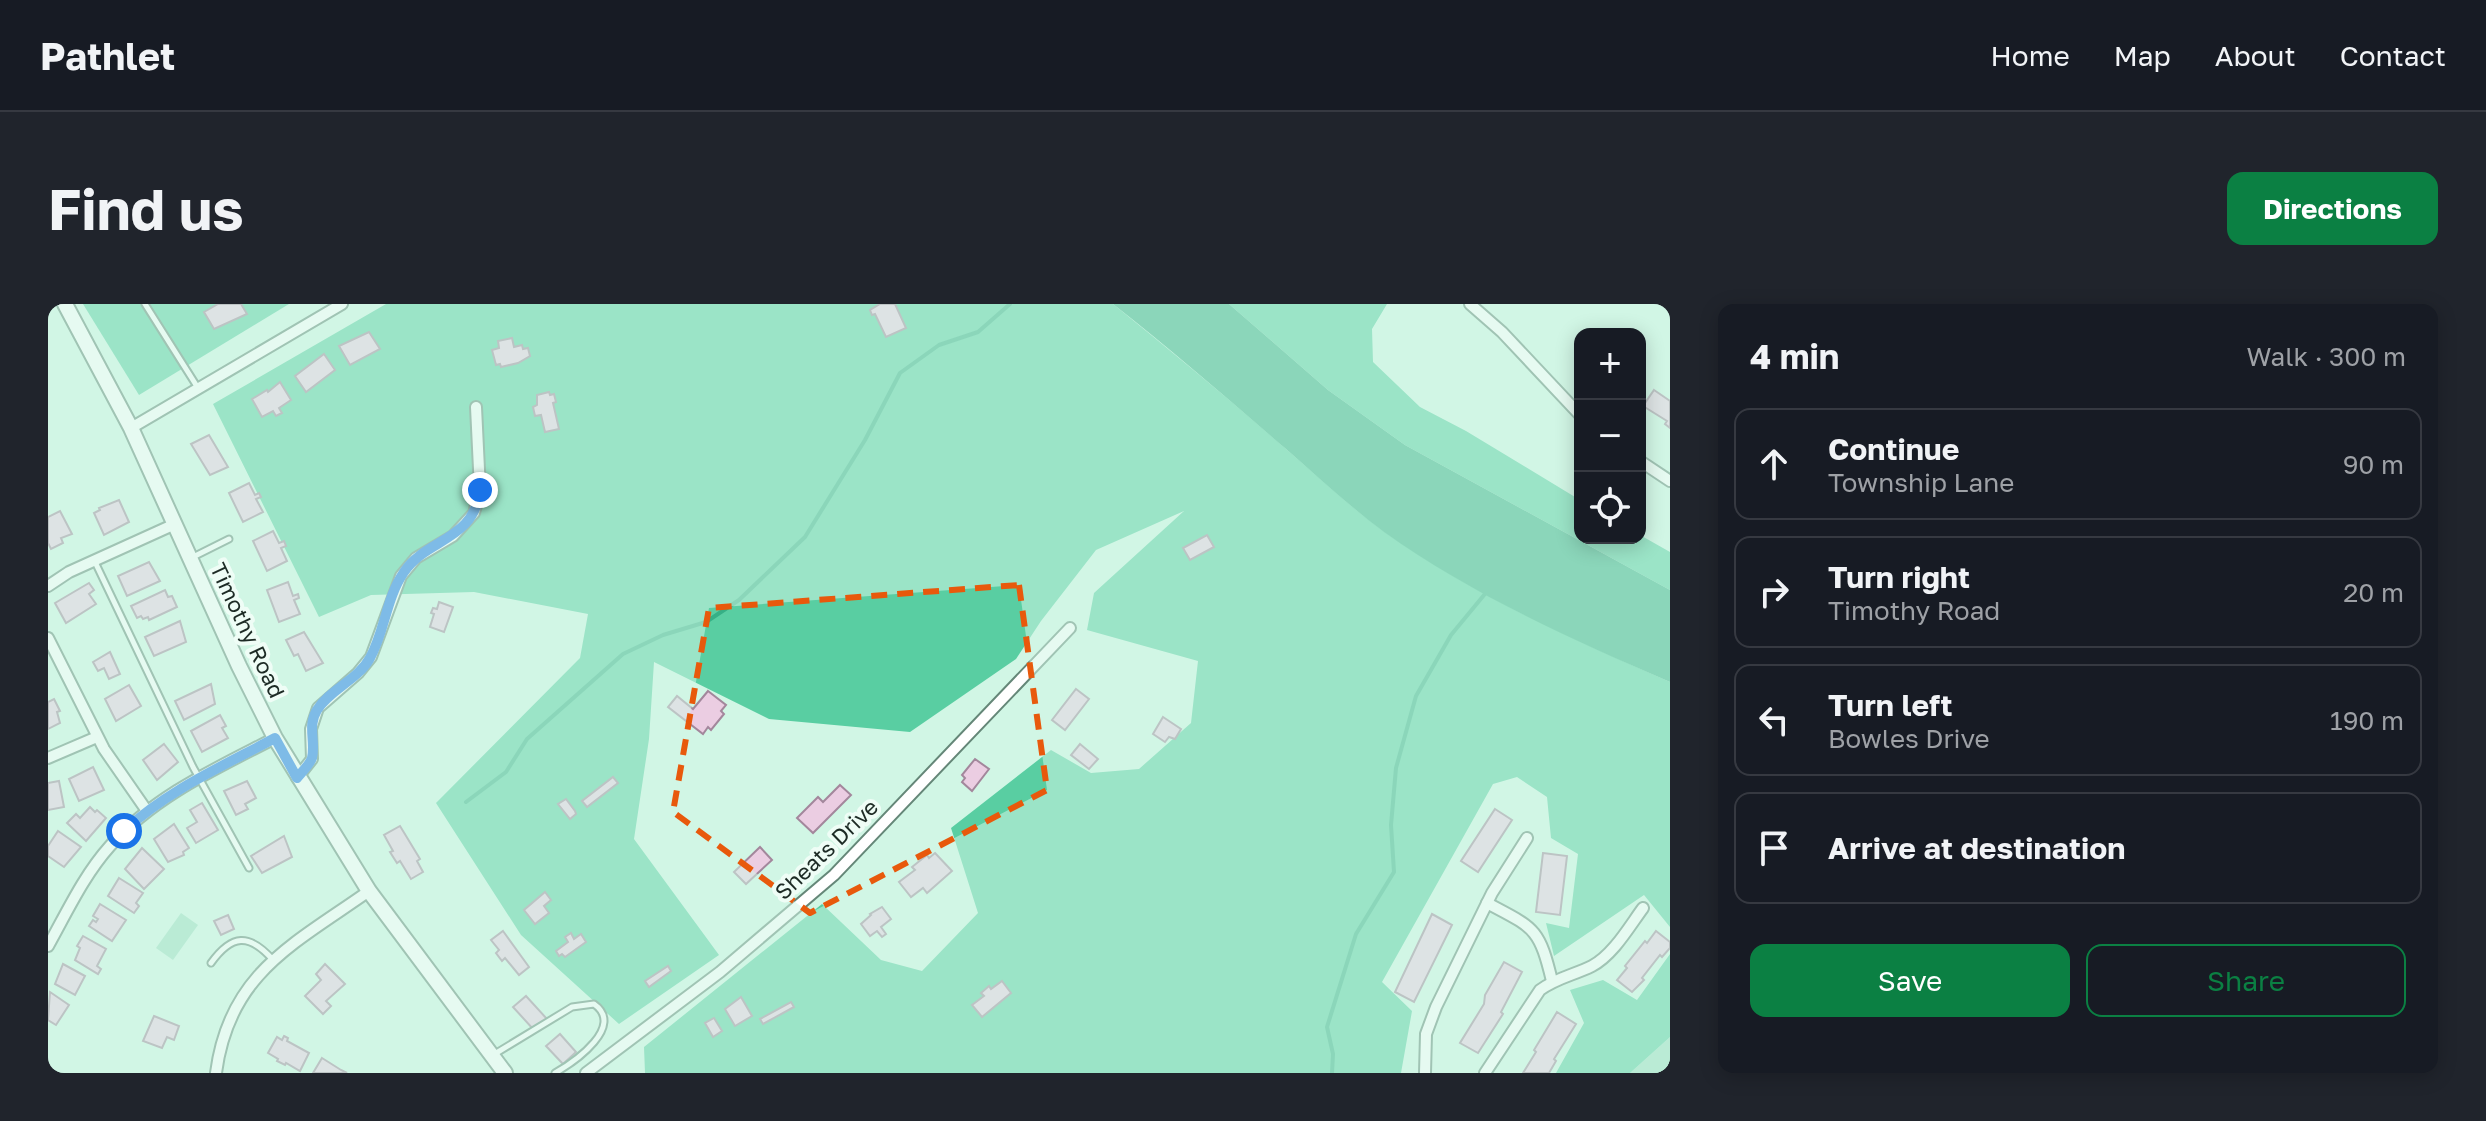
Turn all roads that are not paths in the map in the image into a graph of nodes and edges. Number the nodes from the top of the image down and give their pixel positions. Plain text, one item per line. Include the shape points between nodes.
1 (65, 304) edge
2 (145, 304) edge
3 (342, 304) edge
4 (1470, 304) edge
5 (198, 389) junction
6 (476, 407) dead end
7 (1574, 409) edge
8 (131, 428) junction
9 (1646, 465) edge
10 (1670, 481) edge
11 (175, 524) junction
12 (229, 539) dead end
13 (190, 558) junction
14 (94, 560) junction
15 (48, 586) edge
16 (1070, 628) dead end
17 (48, 638) edge
18 (97, 737) junction
19 (275, 738) junction
20 (48, 758) edge
21 (199, 778) junction
22 (297, 778) junction
23 (147, 811) junction
24 (1527, 838) dead end
25 (249, 868) dead end
26 (369, 891) junction
27 (1487, 903) junction
28 (1643, 908) dead end
29 (48, 946) edge
30 (273, 960) junction
31 (211, 963) dead end
32 (1552, 981) junction
33 (492, 1056) junction
34 (216, 1073) edge
35 (505, 1073) edge
36 (555, 1073) edge
37 (586, 1073) edge
38 (1425, 1073) edge
39 (1485, 1073) edge

1 - 8 main road, Timothy Road
2 - 5 lane
3 - 5 street
4 - 7 street
5 - 8 street
6 - 22 street via 480,490 474,513 401,576 371,657 318,708 311,729 312,759
8 - 11 main road, Timothy Road
9 - 10 street
11 - 13 main road, Timothy Road
11 - 14 street
12 - 13 lane
13 - 19 main road, Timothy Road
14 - 15 street
14 - 21 lane
16 - 37 street, Sheats Drive via 834,875 720,972
17 - 18 street
18 - 20 street
18 - 23 street
19 - 21 street
19 - 22 main road, Timothy Road
21 - 23 street
21 - 25 lane
22 - 26 main road, Timothy Road
23 - 29 street via 108,848
24 - 27 street
26 - 30 street
26 - 33 main road, Timothy Road
27 - 32 street via 1537,934
27 - 38 street via 1426,1034
28 - 32 street via 1594,965
30 - 31 lane via 259,944 236,940 222,947
30 - 34 street via 236,1005
32 - 39 street via 1540,990
33 - 35 main road, Timothy Road
33 - 36 lane via 572,1007 594,1004 602,1010 604,1029

